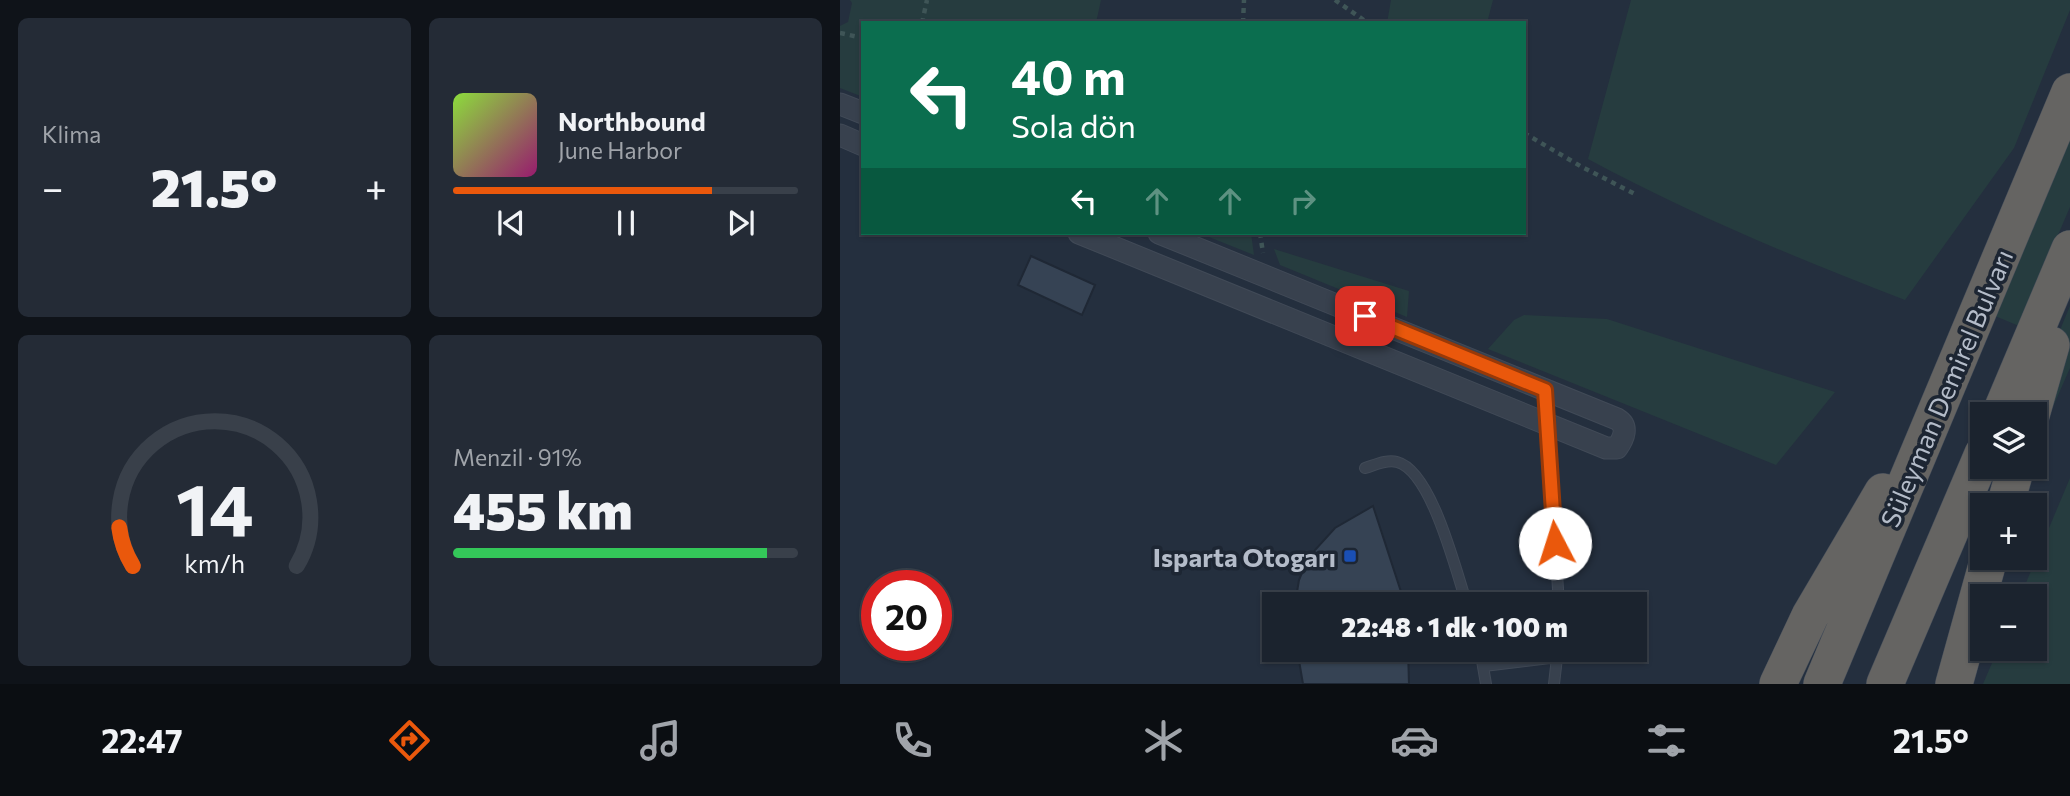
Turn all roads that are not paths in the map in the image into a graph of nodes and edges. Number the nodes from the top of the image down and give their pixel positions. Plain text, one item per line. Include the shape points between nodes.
1 (2070, 92) edge
2 (840, 104) edge
3 (861, 112) edge
4 (840, 135) edge
5 (861, 144) edge
6 (1084, 235) edge
7 (1164, 235) edge
8 (2070, 249) edge
9 (2070, 278) edge
10 (1545, 390) junction
11 (1943, 396) junction
12 (2005, 402) edge
13 (2035, 402) edge
14 (1546, 424) junction
15 (1365, 468) dead end
16 (1972, 479) edge
17 (1986, 570) edge
18 (1463, 592) edge
19 (1558, 592) edge
20 (1483, 662) edge
21 (1507, 662) edge
22 (1557, 662) edge
23 (1484, 666) junction
24 (1486, 684) edge
25 (1554, 684) edge
26 (1778, 684) edge
27 (1822, 684) edge
28 (1885, 684) edge
29 (1954, 684) edge

1 - 11 highway, Süleyman Demirel Bulvarı
2 - 3 street
4 - 5 street
6 - 14 street
7 - 10 street
8 - 12 highway
9 - 13 highway
10 - 14 lane
10 - 14 street via 1617,419 1625,428 1612,450
11 - 26 highway via 1810,616
11 - 27 highway, Süleyman Demirel Bulvarı
14 - 19 lane
15 - 18 lane via 1396,461 1413,472 1434,510
16 - 28 highway
17 - 29 highway
20 - 23 lane
21 - 23 lane
22 - 25 lane
23 - 24 lane

